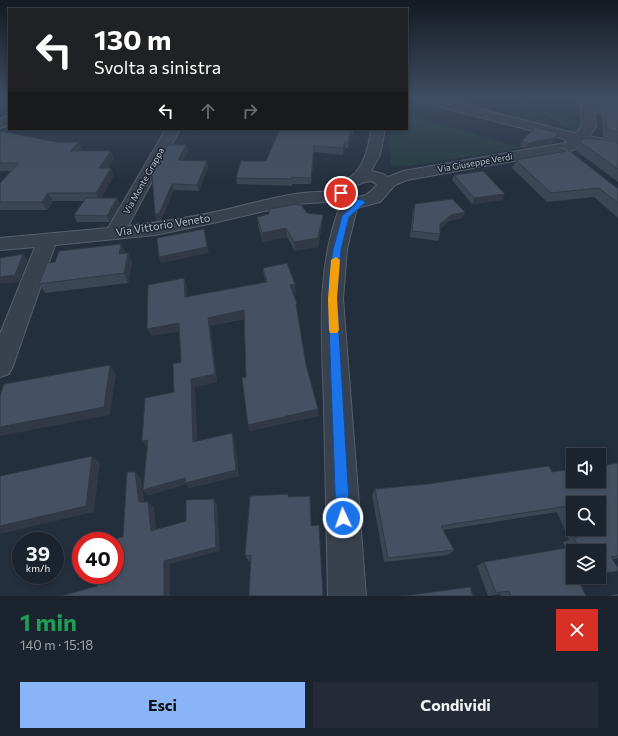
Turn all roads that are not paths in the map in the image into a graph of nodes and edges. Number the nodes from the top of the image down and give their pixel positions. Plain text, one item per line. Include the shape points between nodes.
1 (511, 125) edge
2 (588, 125) edge
3 (172, 130) edge
4 (378, 130) edge
5 (568, 142) junction
6 (613, 145) edge
7 (578, 161) edge
8 (358, 178) junction
9 (385, 186) junction
10 (349, 202) junction
11 (114, 234) junction
12 (48, 239) junction
13 (0, 244) edge
14 (0, 366) edge
15 (347, 596) edge

1 - 5 street
2 - 5 street via 582,135
3 - 11 street, Via Monte Grappa
4 - 8 street via 373,156
5 - 6 street, Via Giuseppe Verdi
5 - 7 street
5 - 9 street, Via Giuseppe Verdi via 403,176
8 - 9 street via 376,177 385,183
8 - 10 street via 348,183
9 - 10 street, Via Giuseppe Verdi via 374,198
10 - 11 street, Via Vittorio Veneto via 325,197 295,199 174,225
10 - 15 street via 337,250 332,299
11 - 12 street, Via Vittorio Veneto
12 - 13 street, Via Vittorio Veneto
12 - 14 street

